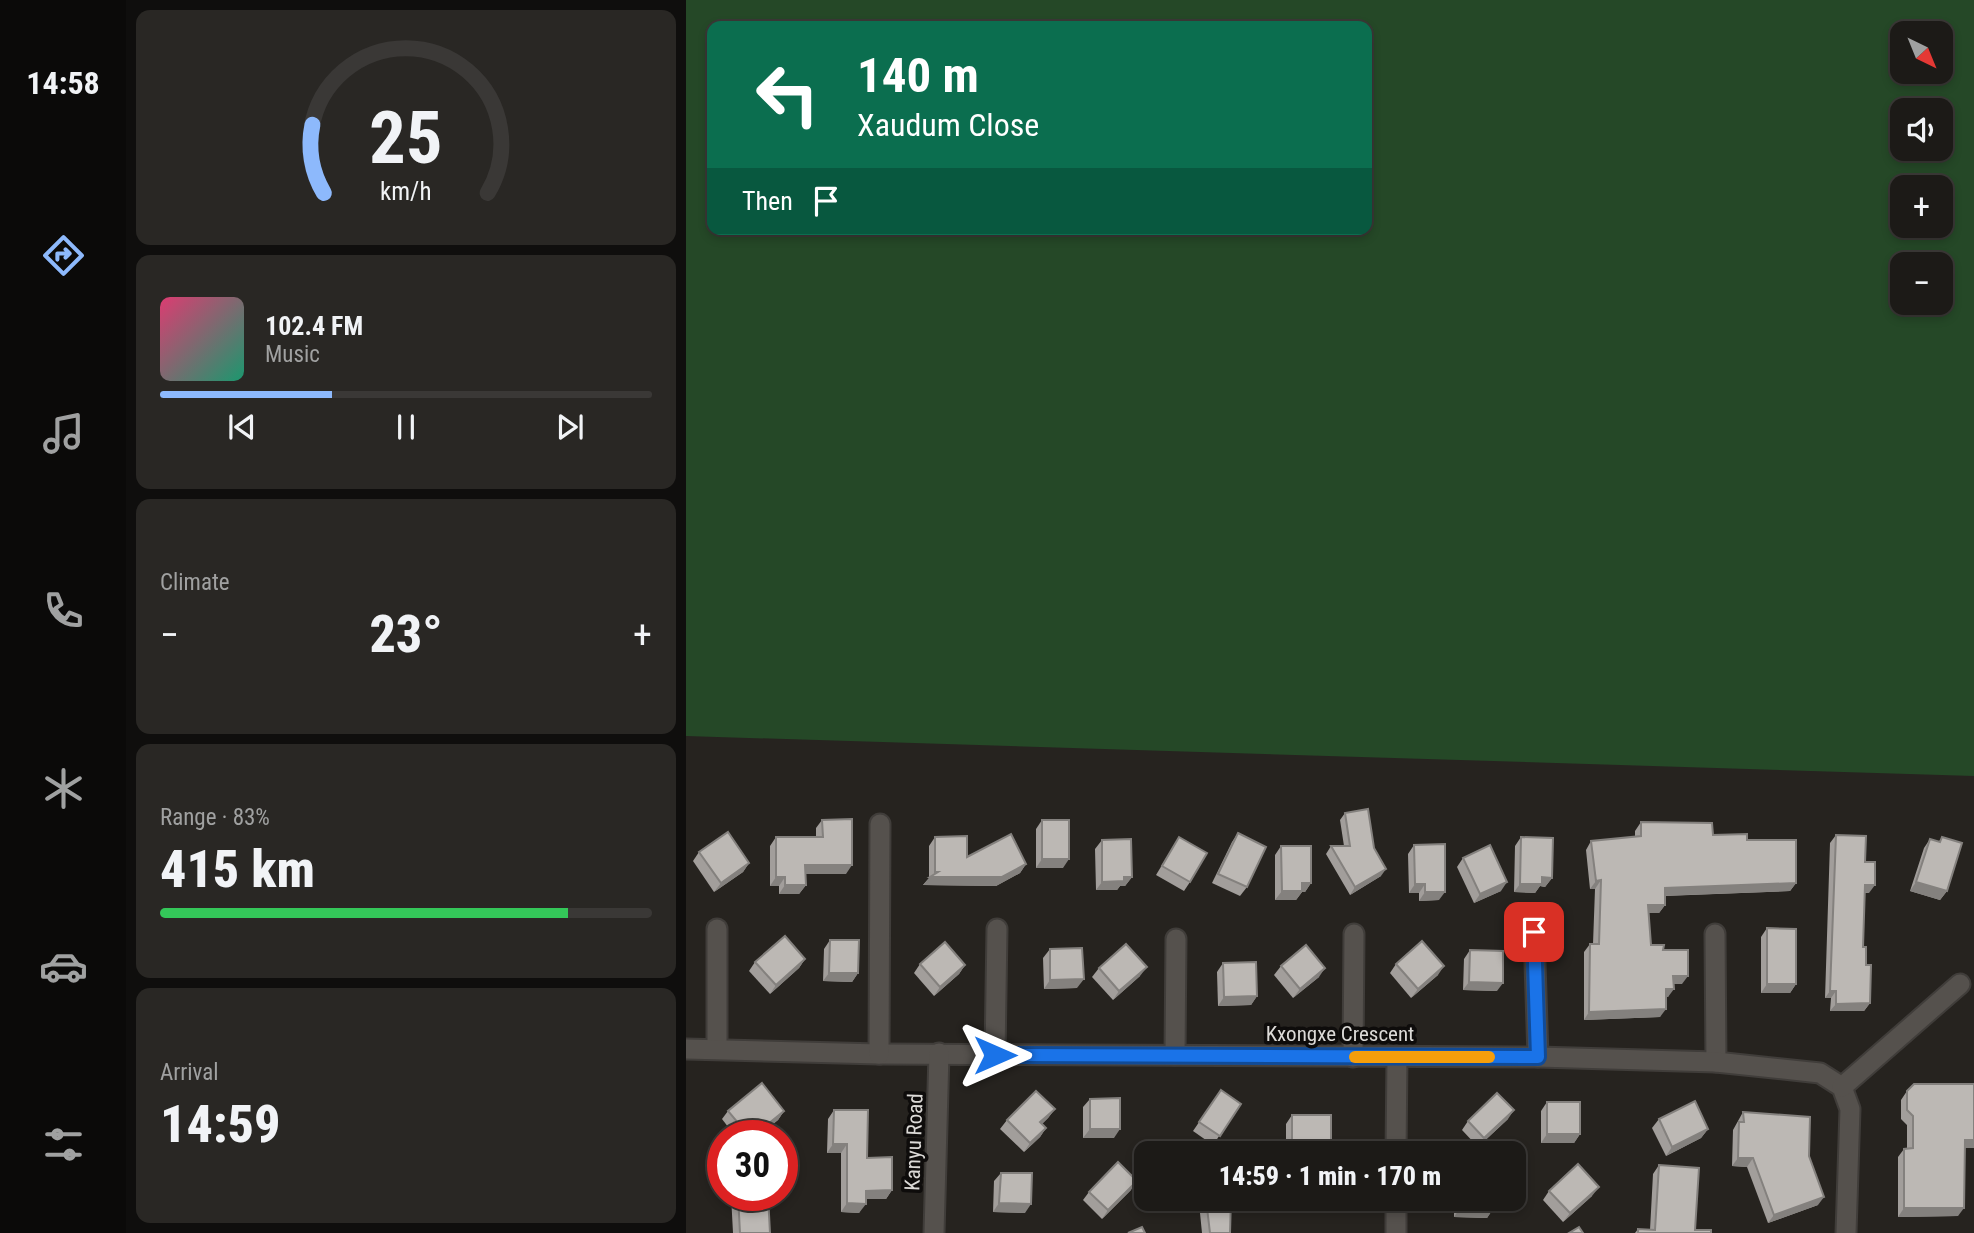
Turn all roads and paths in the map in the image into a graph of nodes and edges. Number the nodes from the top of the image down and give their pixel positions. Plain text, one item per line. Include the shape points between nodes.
1 (880, 824) dead end
2 (718, 929) dead end
3 (997, 929) dead end
4 (1534, 932) dead end
5 (1354, 934) dead end
6 (1715, 934) dead end
7 (1175, 939) dead end
8 (1960, 985) dead end
9 (686, 1049) edge
10 (718, 1049) junction
11 (939, 1053) junction
12 (879, 1054) junction
13 (995, 1055) junction
14 (1175, 1055) junction
15 (1353, 1057) junction
16 (1397, 1057) junction
17 (1538, 1057) junction
18 (1716, 1062) junction
19 (1842, 1087) junction
20 (1396, 1141) edge
21 (1396, 1211) edge
22 (934, 1233) edge
23 (1396, 1233) edge
24 (1846, 1233) edge

1 - 12 street
2 - 10 street
3 - 13 street
4 - 17 street
5 - 15 street
6 - 18 street
7 - 14 street
8 - 19 street
9 - 10 street, Kxongxe Crescent
10 - 12 street, Kxongxe Crescent
11 - 12 street, Kxongxe Crescent
11 - 13 street, Kxongxe Crescent
11 - 22 street, Kanyu Road
13 - 14 street, Kxongxe Crescent
14 - 15 street, Kxongxe Crescent
15 - 16 street, Kxongxe Crescent
16 - 17 street, Kxongxe Crescent
16 - 20 street
17 - 18 street, Kxongxe Crescent
18 - 19 street, Kxongxe Crescent via 1820,1073
19 - 24 street via 1850,1109
21 - 23 street

